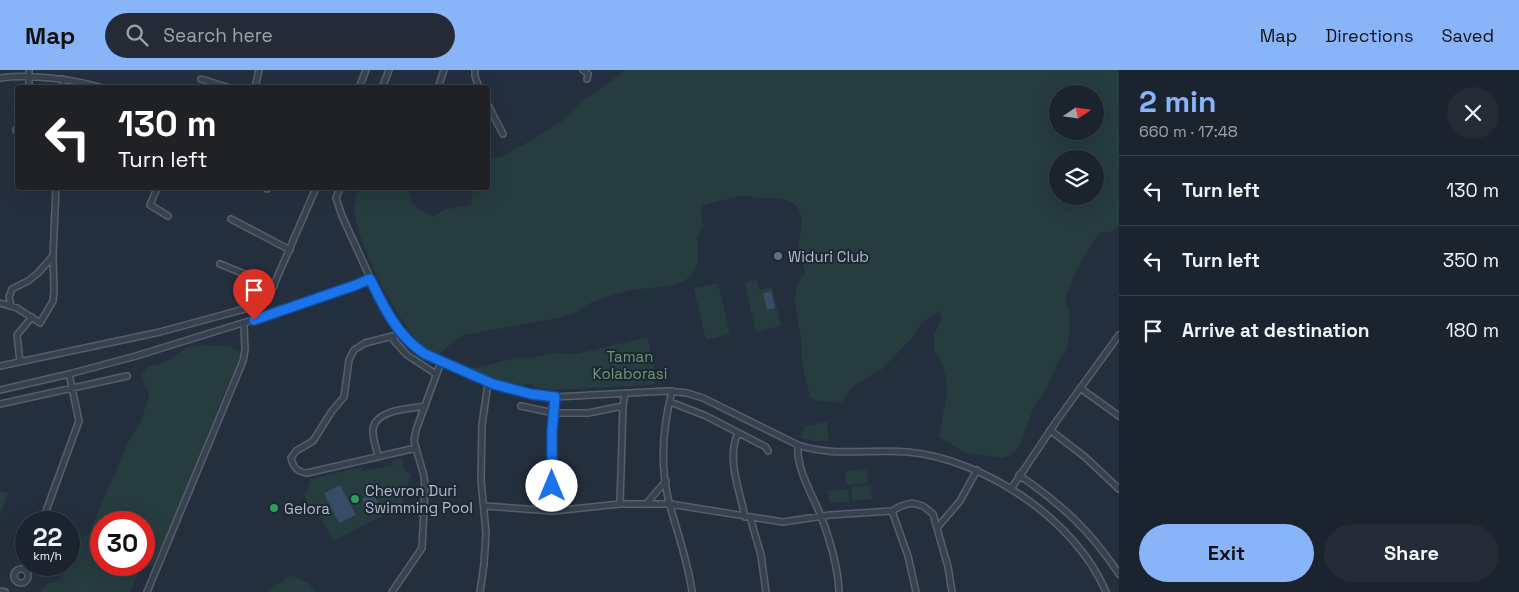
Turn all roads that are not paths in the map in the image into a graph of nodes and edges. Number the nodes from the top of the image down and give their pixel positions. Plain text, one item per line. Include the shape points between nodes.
1 (29, 70) edge
2 (259, 70) edge
3 (366, 70) edge
4 (389, 70) edge
5 (444, 70) edge
6 (475, 70) edge
7 (583, 70) edge
8 (29, 77) junction
9 (0, 78) edge
10 (63, 79) junction
11 (201, 79) dead end
12 (587, 79) dead end
13 (28, 85) edge
14 (63, 85) edge
15 (93, 85) edge
16 (220, 85) edge
17 (256, 85) edge
18 (360, 85) edge
19 (383, 85) edge
20 (439, 85) edge
21 (478, 85) edge
22 (490, 109) edge
23 (503, 134) dead end
24 (56, 190) edge
25 (156, 190) edge
26 (315, 190) edge
27 (339, 190) edge
28 (168, 216) dead end
29 (231, 220) dead end
30 (290, 250) junction
31 (53, 256) junction
32 (220, 264) dead end
33 (370, 279) junction
34 (274, 286) junction
35 (0, 303) edge
36 (11, 305) junction
37 (32, 317) junction
38 (244, 324) junction
39 (401, 334) junction
40 (1119, 335) edge
41 (391, 337) junction
42 (20, 362) junction
43 (441, 362) junction
44 (0, 366) edge
45 (69, 374) junction
46 (436, 374) junction
47 (127, 376) dead end
48 (488, 383) junction
49 (72, 388) junction
50 (1080, 388) junction
51 (0, 390) edge
52 (672, 391) junction
53 (625, 393) junction
54 (555, 397) junction
55 (670, 402) junction
56 (0, 404) edge
57 (425, 406) junction
58 (521, 406) dead end
59 (623, 406) junction
60 (554, 413) junction
61 (1119, 416) edge
62 (1050, 430) junction
63 (738, 433) junction
64 (798, 445) junction
65 (416, 448) junction
66 (768, 451) dead end
67 (378, 457) junction
68 (977, 470) junction
69 (1019, 475) junction
70 (666, 481) junction
71 (1011, 489) junction
72 (1119, 489) edge
73 (620, 504) junction
74 (646, 504) junction
75 (670, 504) junction
76 (484, 506) junction
77 (46, 511) edge
78 (553, 511) junction
79 (892, 511) junction
80 (933, 514) junction
81 (821, 516) junction
82 (946, 516) junction
83 (747, 517) junction
84 (938, 528) junction
85 (1119, 574) edge
86 (0, 591) edge
87 (5, 592) edge
88 (147, 592) edge
89 (392, 592) edge
90 (480, 592) edge
91 (692, 592) edge
92 (766, 592) edge
93 (839, 592) edge
94 (916, 592) edge
95 (952, 592) edge
96 (1106, 592) edge

1 - 8 street
2 - 17 street
3 - 18 street
4 - 19 street
5 - 20 street
6 - 21 street
7 - 12 street via 588,74
8 - 9 street
8 - 10 street
8 - 13 street
10 - 14 street
10 - 15 street
11 - 16 street
22 - 23 street
24 - 31 street
25 - 28 street via 150,205
26 - 30 street
27 - 33 street via 337,202
29 - 30 street
30 - 34 street
31 - 36 street via 28,281 12,288
31 - 37 street via 53,301 40,322
32 - 34 street
33 - 38 street
33 - 39 street
34 - 42 street via 265,302 259,305 160,332
35 - 36 street
36 - 37 street
37 - 42 street via 17,335
38 - 45 street
38 - 88 street via 243,361
39 - 41 street
39 - 43 street via 415,348
40 - 50 street
41 - 46 street via 407,355
41 - 67 street via 365,343 354,350 349,360 344,397 312,441 296,450 291,458 299,472 307,473
42 - 44 street
43 - 46 street
43 - 48 street
45 - 49 street
45 - 51 street
46 - 57 street
47 - 49 street
48 - 54 street
48 - 76 street via 482,425
49 - 56 street
49 - 77 street via 79,424
50 - 61 street
50 - 62 street
52 - 53 street
52 - 55 street
52 - 64 street via 703,398
53 - 54 street
53 - 59 street
54 - 60 street
55 - 63 street
55 - 70 street via 663,444
57 - 65 street via 416,430
57 - 67 street via 387,414 377,421 373,432
58 - 60 street
59 - 60 street via 588,413
59 - 73 street
60 - 78 street
62 - 69 street
62 - 72 street
63 - 66 street
63 - 83 street via 734,468
64 - 68 street via 825,451 929,454
64 - 81 street via 800,465
65 - 67 street
65 - 89 street via 425,489 422,548
68 - 71 street
68 - 82 street
69 - 71 street
69 - 85 street via 1082,526
70 - 74 street
70 - 75 street
71 - 96 street via 1070,538
73 - 74 street
73 - 78 street
74 - 75 street
75 - 83 street
75 - 91 street
76 - 78 street
76 - 90 street via 486,532
79 - 80 street via 912,503
79 - 81 street
79 - 94 street via 908,556
80 - 82 street
80 - 84 street
81 - 83 street via 783,522
81 - 93 street via 836,568
82 - 84 street
83 - 92 street via 760,555
84 - 95 street
86 - 87 street

